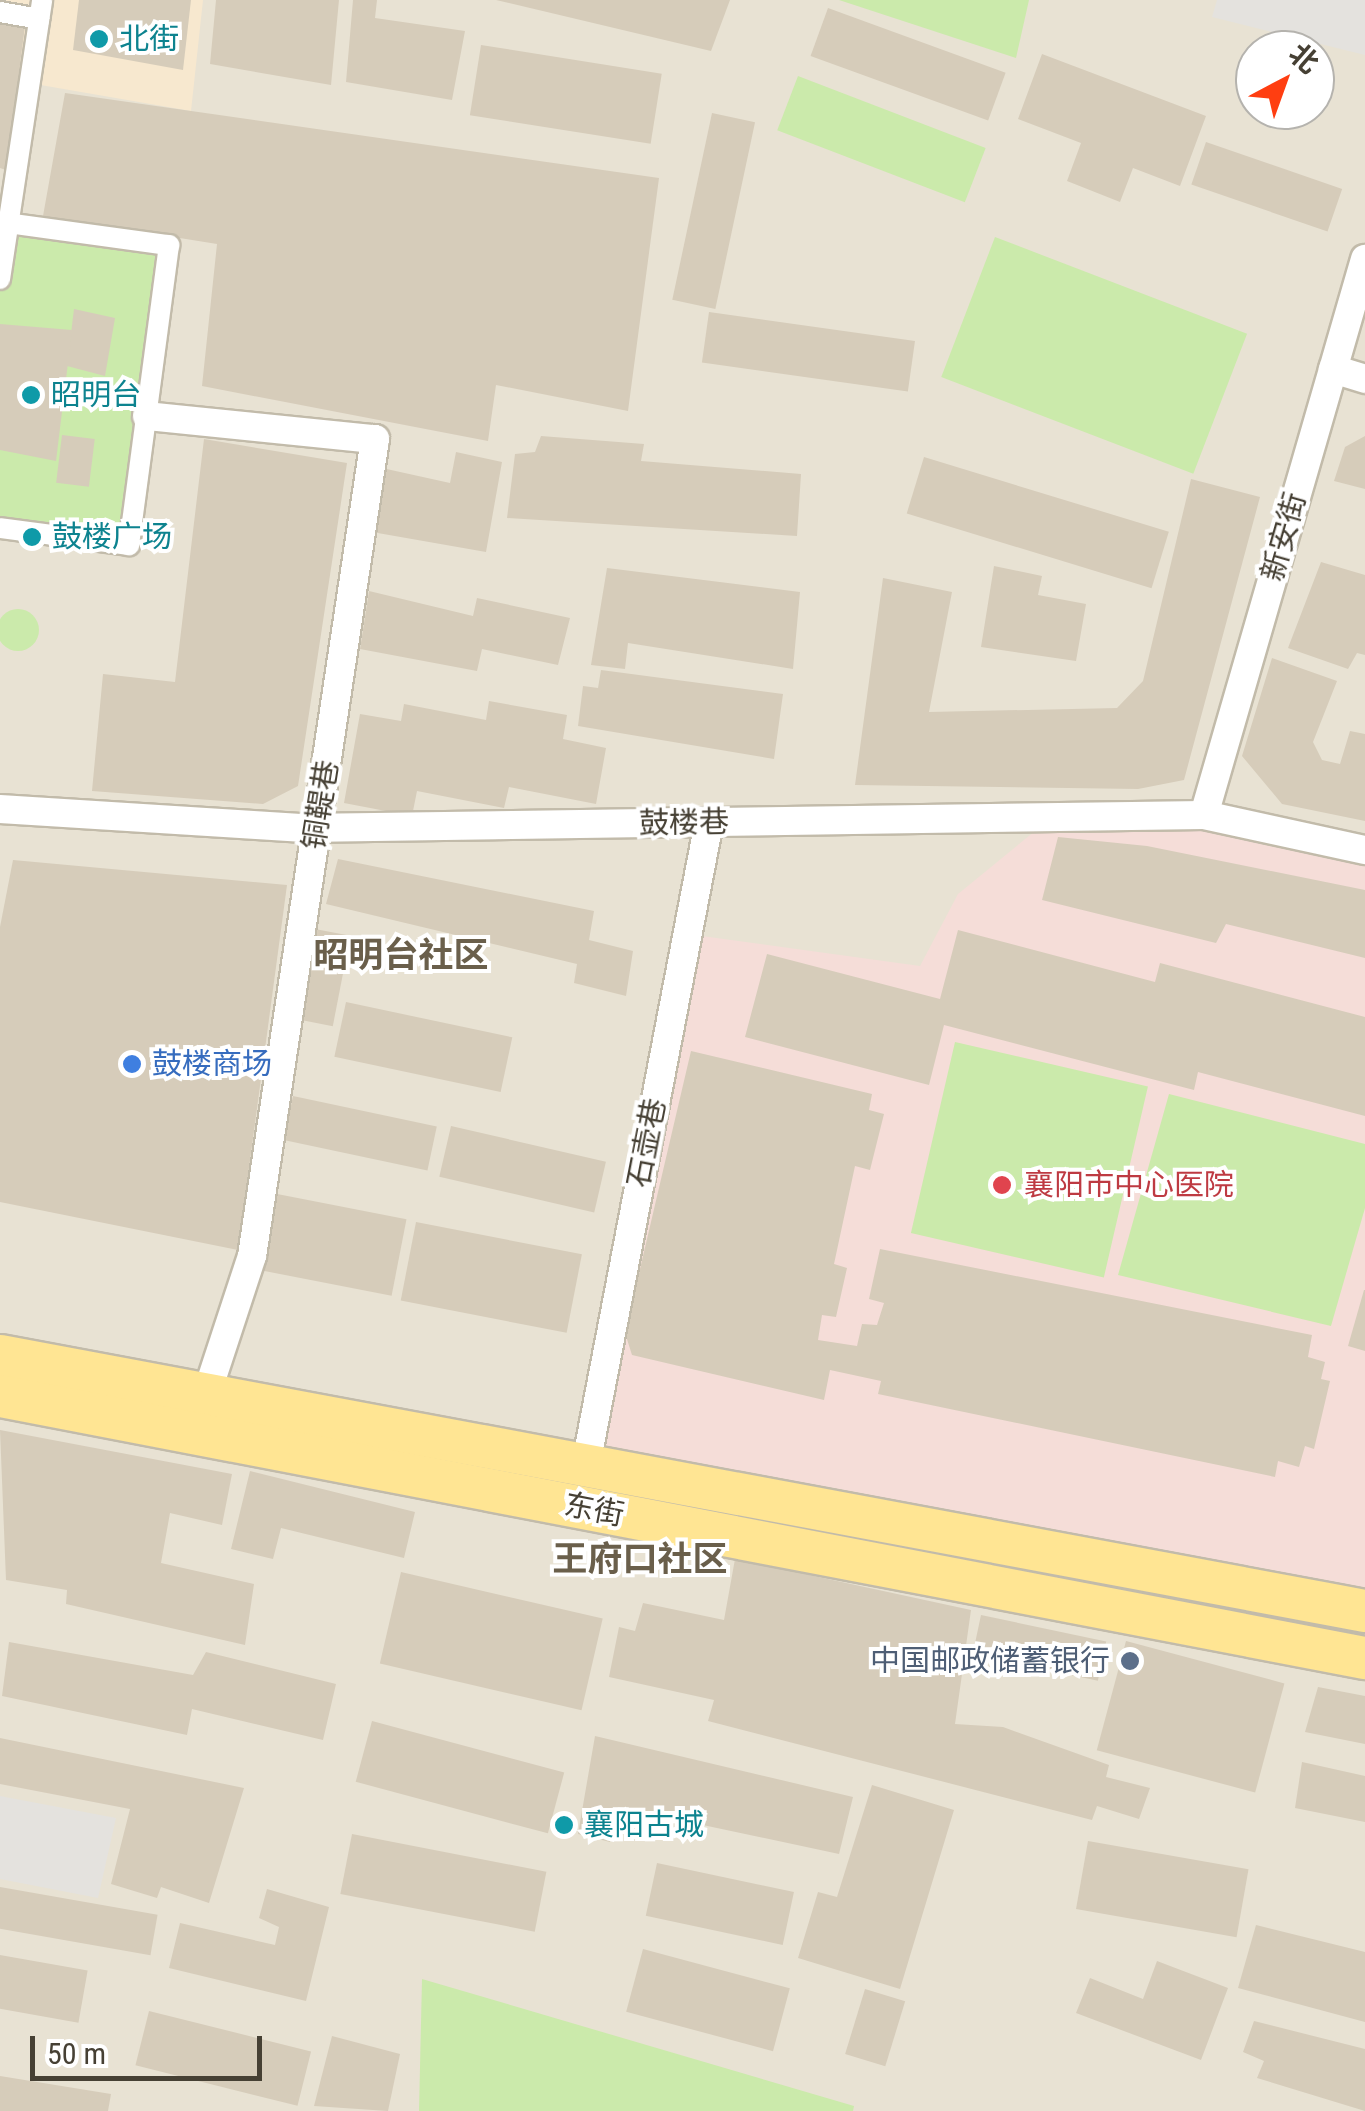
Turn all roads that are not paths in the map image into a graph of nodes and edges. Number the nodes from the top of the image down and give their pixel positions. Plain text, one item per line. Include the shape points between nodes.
1 (41, 10) edge
2 (0, 12) edge
3 (3, 222) edge
4 (1365, 259) edge
5 (0, 279) edge
6 (1333, 370) junction
7 (1365, 378) edge
8 (147, 416) junction
9 (0, 528) edge
10 (0, 809) edge
11 (1204, 815) junction
12 (708, 822) junction
13 (318, 828) junction
14 (1365, 850) edge
15 (0, 1356) edge
16 (206, 1393) junction
17 (0, 1396) edge
18 (586, 1464) junction
19 (1365, 1611) edge
20 (1365, 1658) edge

1 - 2 street
1 - 3 street
3 - 5 street
3 - 8 street via 169,245
4 - 6 street, 新安街
6 - 7 street
6 - 11 street, 新安街
8 - 9 street via 130,546
8 - 13 street, 铜鞮巷 via 376,439
10 - 13 street, 鼓楼巷
11 - 12 street, 鼓楼巷
11 - 14 street, 鼓楼巷
12 - 13 street, 鼓楼巷
12 - 18 street, 石壶巷
13 - 16 street, 铜鞮巷 via 252,1256
15 - 16 main road, 东街
16 - 18 main road, 东街
17 - 20 main road, 东街
18 - 19 main road, 东街

